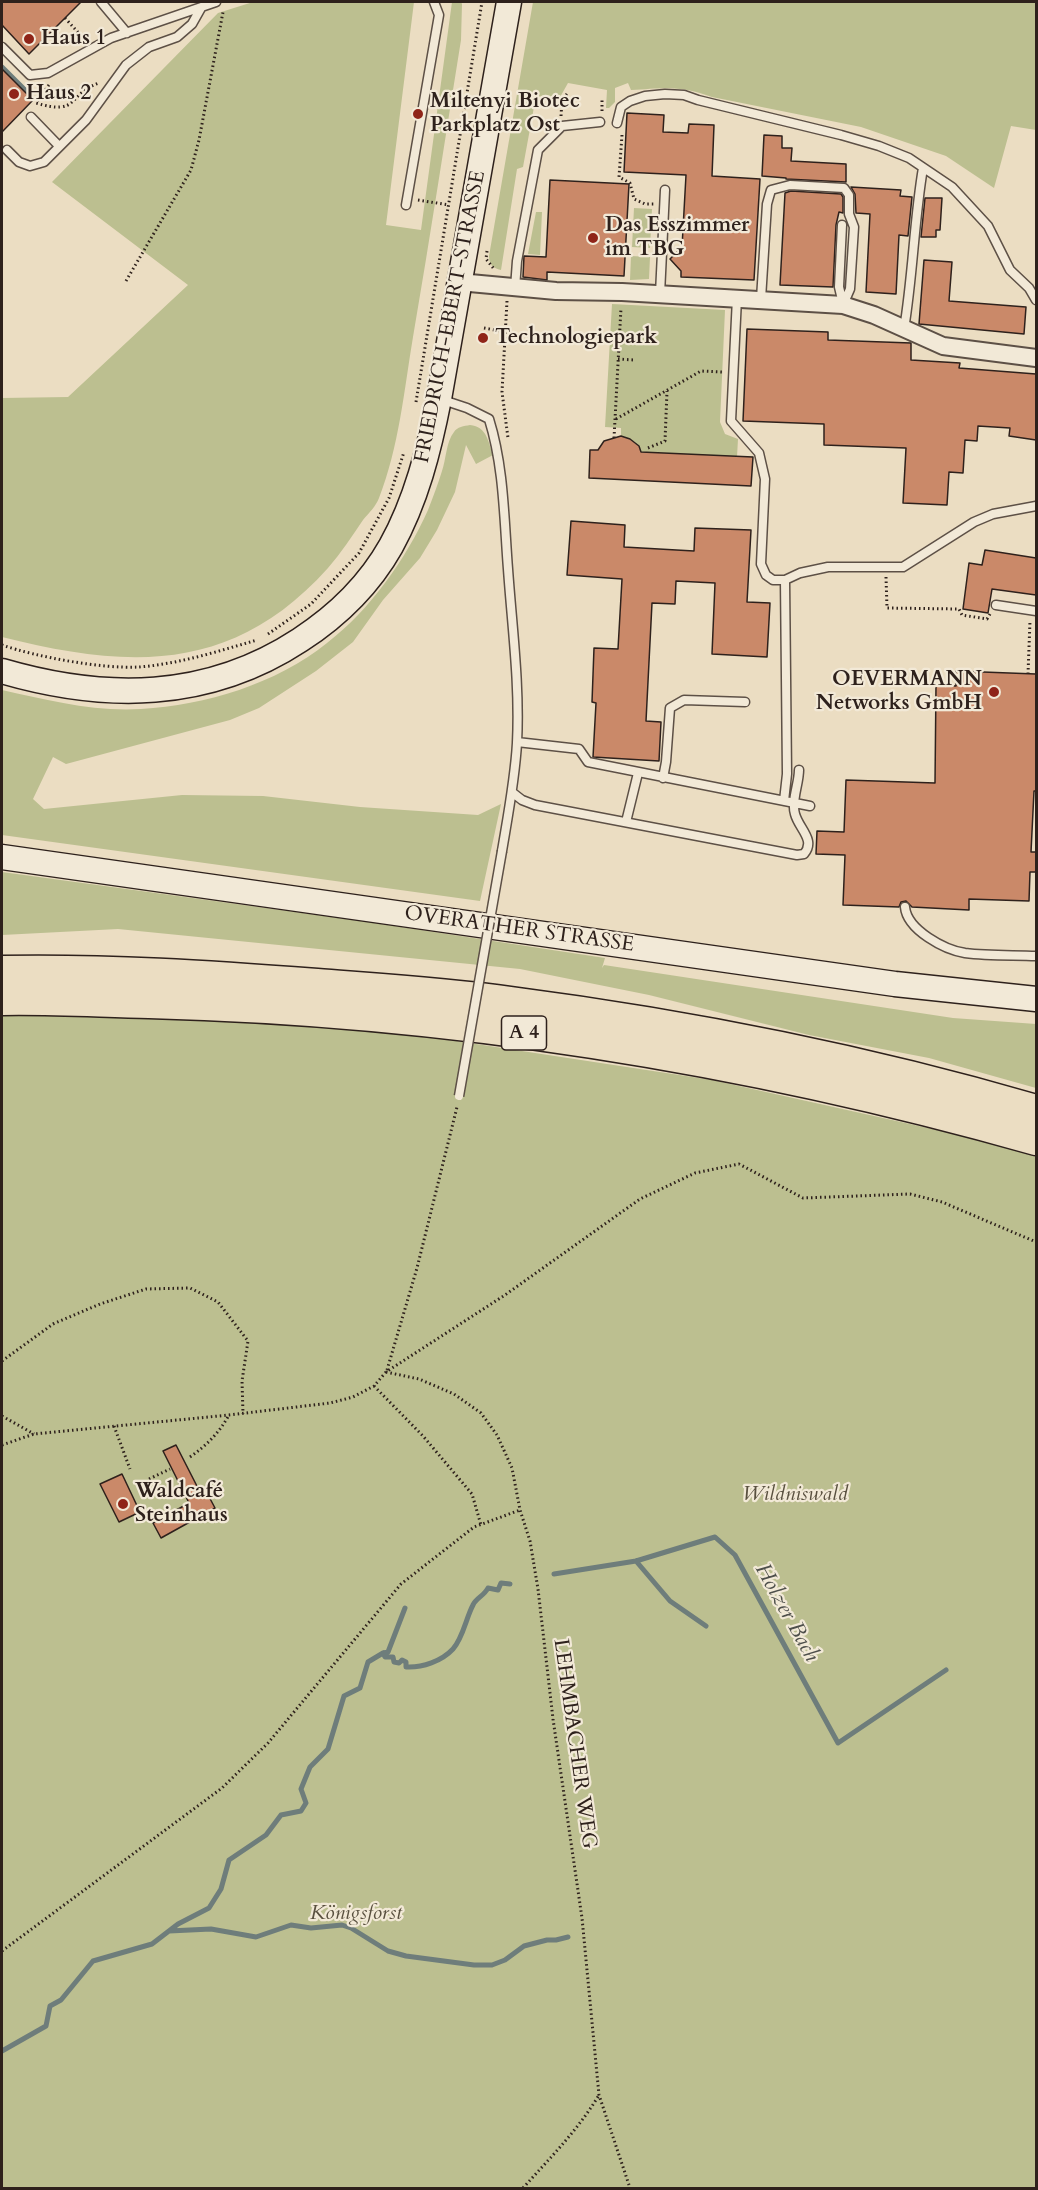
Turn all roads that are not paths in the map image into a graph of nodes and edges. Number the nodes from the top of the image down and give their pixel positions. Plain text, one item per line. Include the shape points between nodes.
1 (103, 2) edge
2 (434, 2) edge
3 (509, 2) edge
4 (220, 4) edge
5 (201, 8) junction
6 (127, 33) junction
7 (2, 47) edge
8 (31, 117) dead end
9 (600, 122) dead end
10 (617, 123) road end
11 (59, 146) junction
12 (7, 150) dead end
13 (923, 168) junction
14 (665, 190) dead end
15 (407, 201) road end
16 (842, 225) dead end
17 (459, 282) junction
18 (512, 288) junction
19 (660, 294) junction
20 (737, 297) junction
21 (761, 299) junction
22 (1036, 300) edge
23 (843, 304) junction
24 (904, 329) junction
25 (1036, 358) edge
26 (428, 401) junction
27 (1036, 506) edge
28 (785, 580) junction
29 (996, 605) road end
30 (1033, 610) edge
31 (2, 670) edge
32 (745, 702) dead end
33 (517, 742) junction
34 (799, 770) dead end
35 (638, 773) junction
36 (663, 777) junction
37 (513, 793) junction
38 (784, 801) junction
39 (795, 803) junction
40 (810, 806) dead end
41 (626, 822) junction
42 (2, 856) edge
43 (905, 907) dead end
44 (2, 956) edge
45 (1036, 956) edge
46 (2, 971) edge
47 (193, 974) junction
48 (1036, 999) edge
49 (2, 1000) edge
50 (459, 1096) road end
51 (1036, 1110) edge
52 (1036, 1140) edge

1 - 6 lane
2 - 15 lane via 439,15
3 - 17 main road, FRIEDRICH-EBERT-STRASSE
4 - 5 lane
5 - 6 lane
5 - 11 lane via 192,24 177,37 149,47 117,76 86,120
6 - 7 lane via 48,72 30,75
8 - 11 lane
9 - 18 lane via 562,126 538,150
10 - 13 lane via 621,107 630,101 665,94 684,95 879,146
11 - 12 lane via 44,162 30,166
13 - 22 lane via 952,187 987,226 1010,270
13 - 24 lane
14 - 19 lane
16 - 23 lane via 839,287
17 - 18 street
17 - 26 main road, FRIEDRICH-EBERT-STRASSE
18 - 19 street
19 - 20 street
20 - 21 street
20 - 28 lane via 731,421 759,453 765,479 761,564 773,580
21 - 23 street
21 - 23 lane via 771,190 790,185 844,188 849,195 854,227 850,289
23 - 24 street
24 - 25 street via 943,346
26 - 31 main road, FRIEDRICH-EBERT-STRASSE via 428,451 392,545 342,610 289,647 237,673 172,688 80,688
26 - 33 lane via 467,408 489,419 495,439 517,691
27 - 28 lane via 974,522 903,567 828,567
28 - 38 lane
29 - 30 lane
32 - 36 lane via 684,700 670,708
33 - 35 lane via 579,749 588,762
33 - 37 lane
34 - 39 lane
35 - 36 lane
35 - 41 lane
36 - 38 lane
37 - 41 lane via 535,805
37 - 50 lane, bridge
38 - 39 lane
39 - 40 lane
39 - 41 lane via 795,814 808,841 804,854
42 - 48 main road, OVERATHER STRASSE via 895,984
43 - 45 lane via 915,928 963,953
44 - 47 highway via 86,958
46 - 47 highway, A 4
47 - 51 highway, A 4 via 423,992 640,1021 856,1064
49 - 52 highway, A 4 via 204,1005 454,1023 558,1037 718,1063 908,1105

